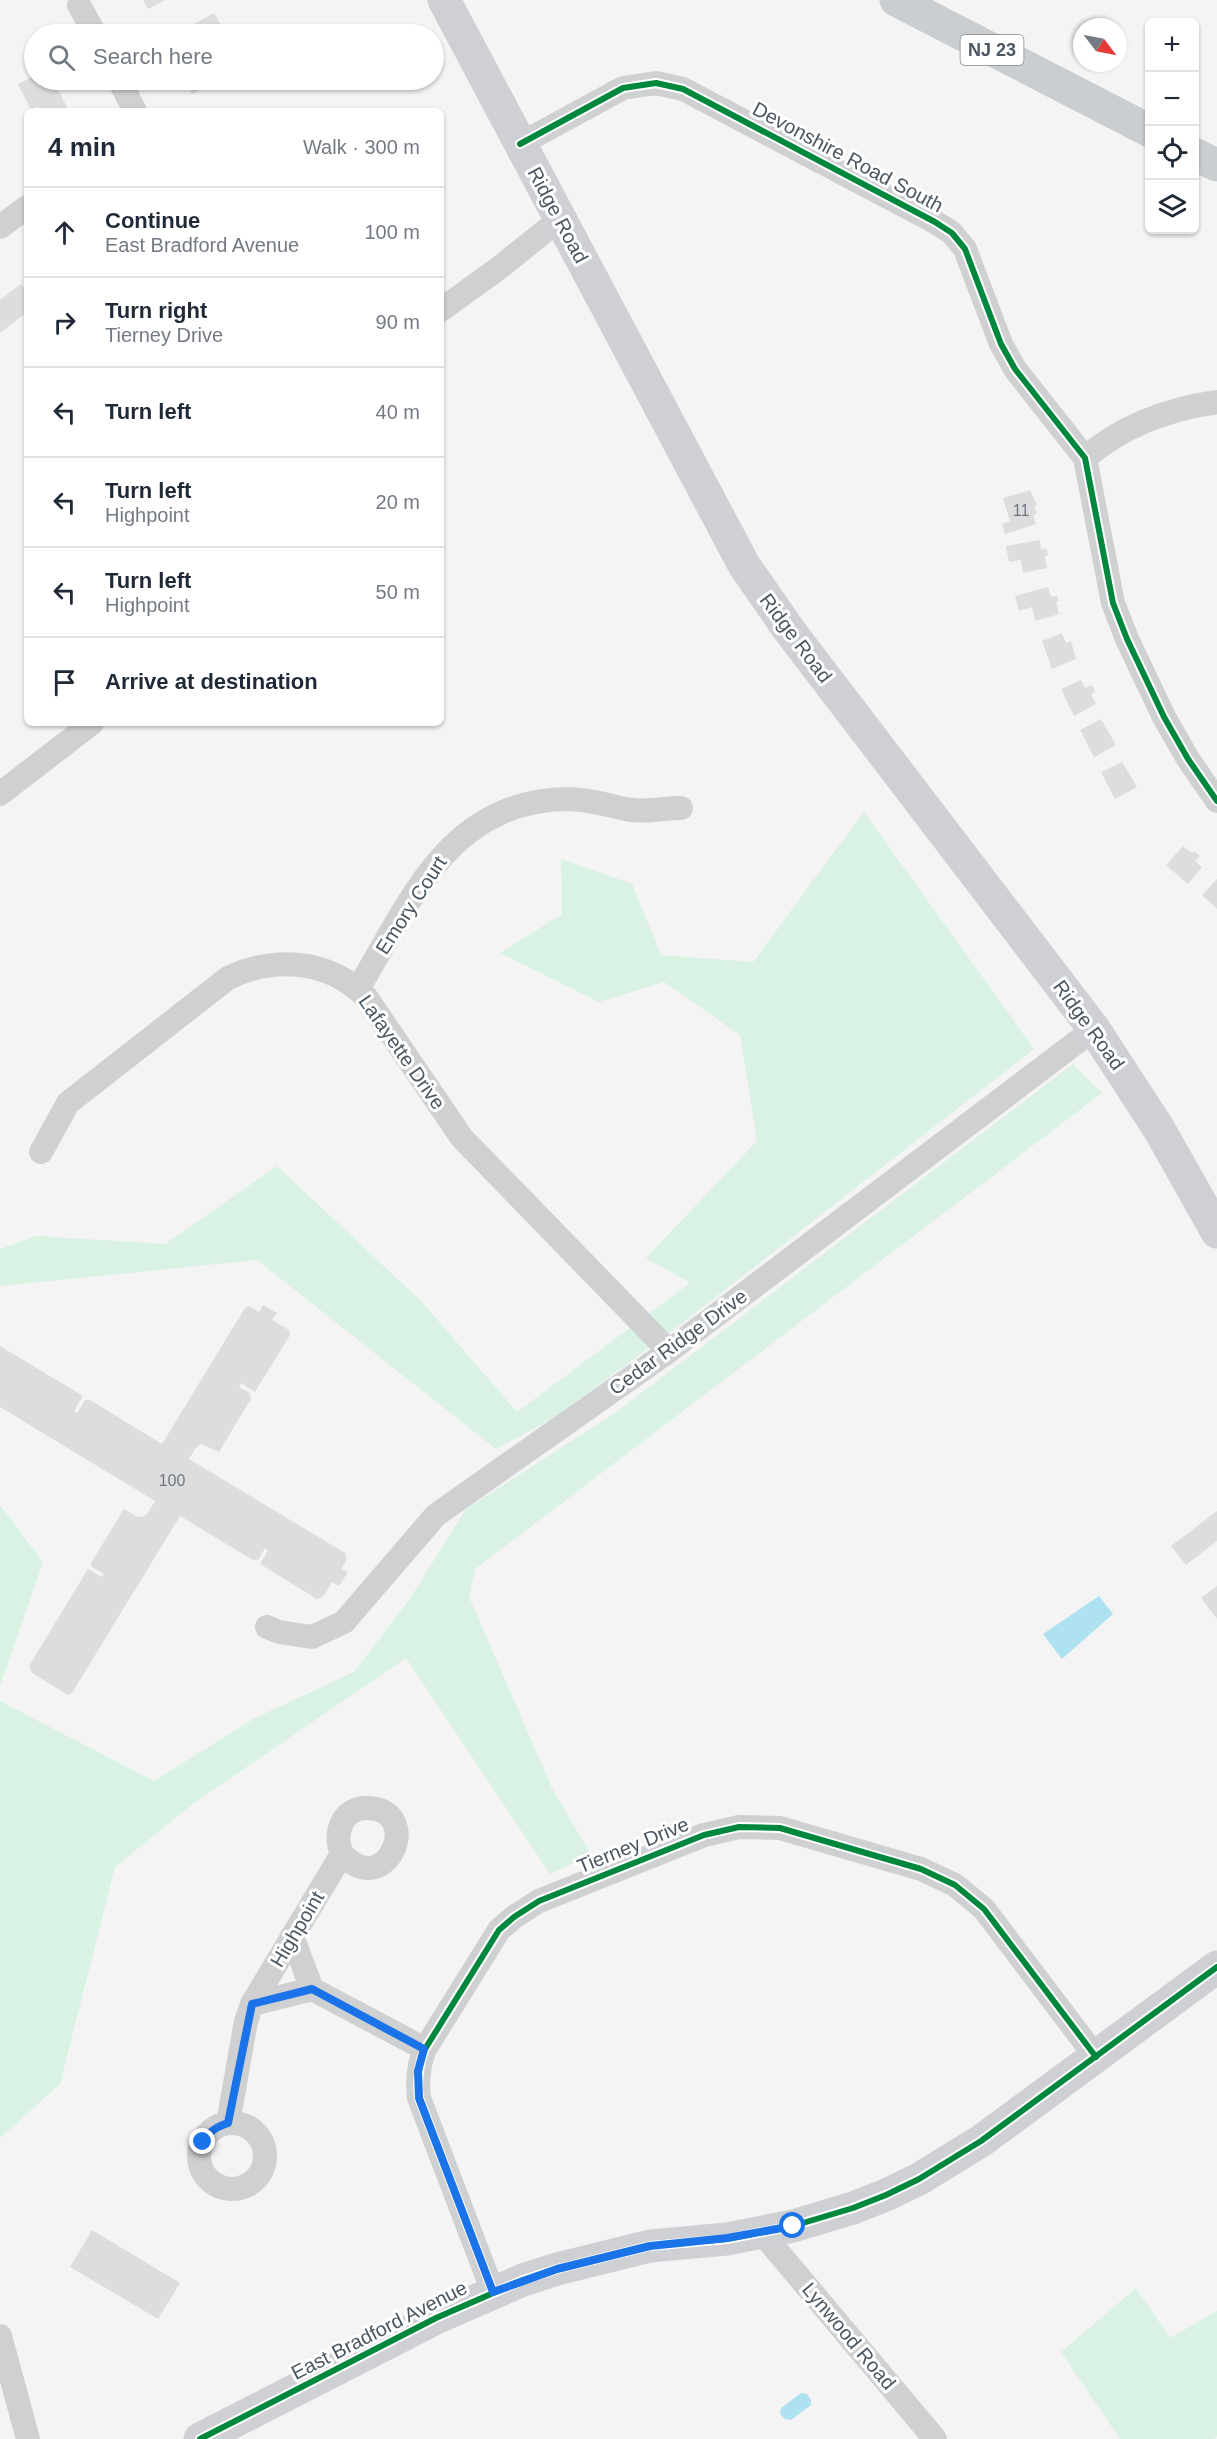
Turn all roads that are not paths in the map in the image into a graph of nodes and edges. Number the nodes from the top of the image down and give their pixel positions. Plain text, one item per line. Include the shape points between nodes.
1 (444, 0) edge
2 (896, 0) edge
3 (79, 5) dead end
4 (89, 24) edge
5 (124, 90) edge
6 (133, 108) edge
7 (1145, 129) edge
8 (520, 144) junction
9 (1199, 156) edge
10 (1217, 165) edge
11 (24, 209) edge
12 (560, 219) junction
13 (0, 227) edge
14 (444, 308) edge
15 (1217, 402) edge
16 (1084, 458) junction
17 (88, 726) edge
18 (0, 794) edge
19 (1217, 801) edge
20 (681, 808) dead end
21 (358, 989) junction
22 (1094, 1029) junction
23 (41, 1152) dead end
24 (1217, 1232) edge
25 (669, 1351) junction
26 (267, 1627) dead end
27 (342, 1854) dead end
28 (292, 1936) junction
29 (1217, 1967) edge
30 (312, 1989) junction
31 (252, 2004) junction
32 (424, 2049) junction
33 (1096, 2057) junction
34 (228, 2123) dead end
35 (762, 2233) junction
36 (493, 2292) junction
37 (0, 2336) edge
38 (28, 2439) edge
39 (200, 2439) edge
40 (935, 2439) edge

1 - 8 main road, Ridge Road
2 - 7 main road, NJ 23
3 - 4 street
5 - 6 street
8 - 12 main road, Ridge Road
8 - 16 street, Devonshire Road South via 623,88 645,83 670,85 935,222 952,233 965,249 1001,344 1015,369
9 - 10 main road
11 - 13 street
12 - 14 street
12 - 22 main road, Ridge Road via 724,530 766,598
15 - 16 street via 1144,422
16 - 19 street via 1113,603 1164,717
17 - 18 street
20 - 21 street, Emory Court via 628,810 590,800 560,799 530,803 492,816 457,840 429,871
21 - 23 street, Lafayette Drive via 325,970 294,964 260,966 228,978 68,1102
21 - 25 street, Lafayette Drive via 376,1009 462,1138
22 - 24 main road, Ridge Road via 1159,1129
22 - 25 street, Cedar Ridge Drive
25 - 26 street, Cedar Ridge Drive via 436,1515 344,1622 312,1637
27 - 28 street, Highpoint
28 - 30 street
28 - 31 street, Highpoint
29 - 33 main road, East Bradford Avenue
30 - 31 street, Highpoint
30 - 32 street
31 - 34 street, Highpoint
32 - 33 street, Tierney Drive via 499,1930 514,1917 539,1901 704,1835 760,1826 799,1832 921,1869 966,1892 993,1920
32 - 36 street, Tierney Drive via 418,2071 419,2098
33 - 35 main road, East Bradford Avenue via 981,2141 919,2179 853,2208
35 - 36 main road, East Bradford Avenue via 650,2246 557,2269
35 - 40 street, Lynwood Road
36 - 39 main road, East Bradford Avenue
37 - 38 street

